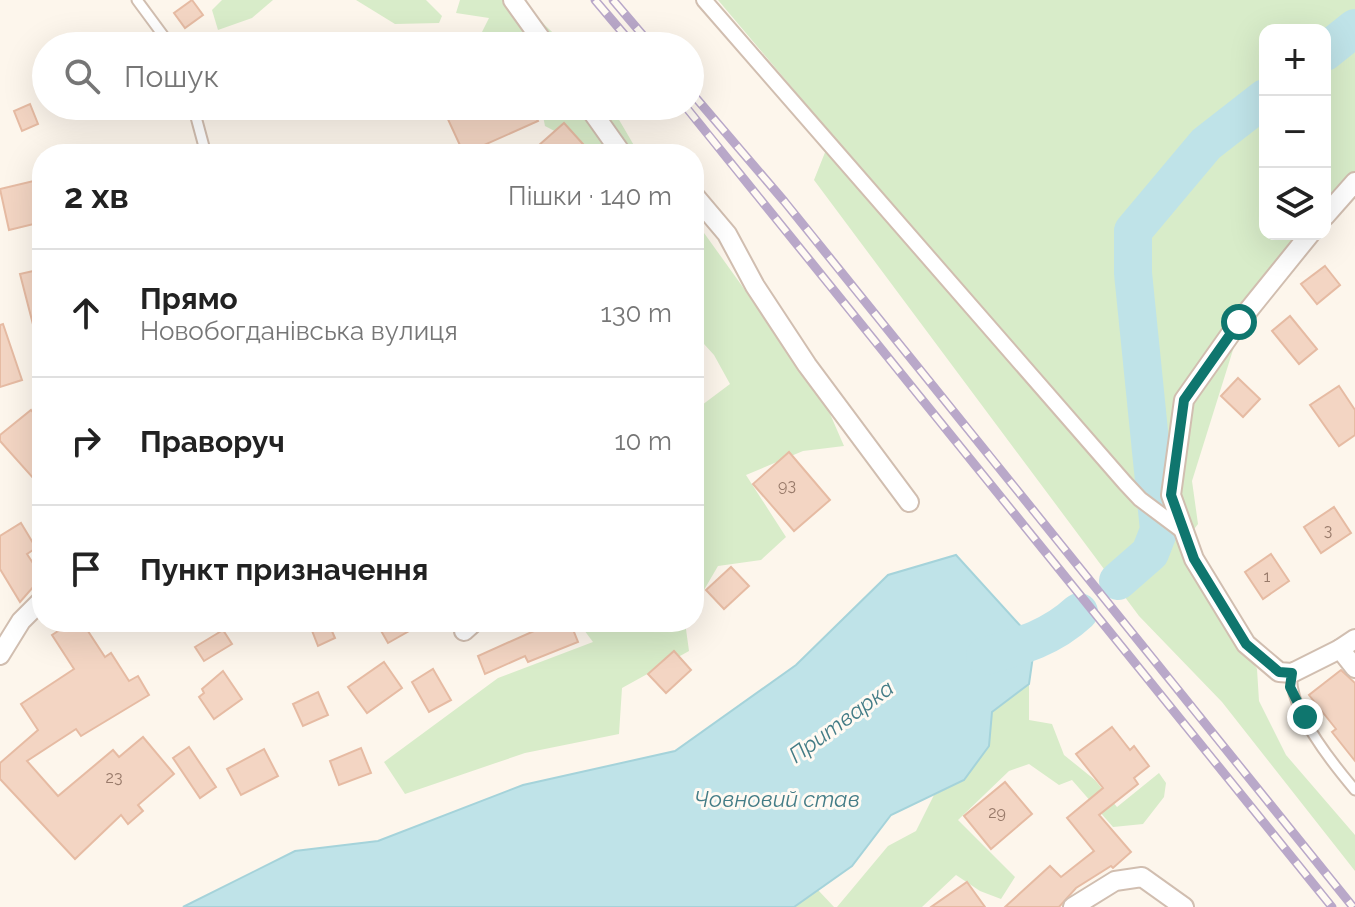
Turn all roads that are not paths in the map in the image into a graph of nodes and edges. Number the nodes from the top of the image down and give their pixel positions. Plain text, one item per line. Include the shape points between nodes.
1 (137, 0) edge
2 (513, 0) edge
3 (704, 0) edge
4 (161, 32) edge
5 (536, 32) edge
6 (197, 120) edge
7 (598, 120) edge
8 (203, 144) edge
9 (615, 144) edge
10 (1355, 182) edge
11 (704, 207) edge
12 (1331, 209) edge
13 (1305, 240) edge
14 (909, 502) dead end
15 (1175, 524) junction
16 (32, 610) edge
17 (1348, 644) edge
18 (0, 655) edge
19 (1355, 668) edge
20 (1292, 673) junction
21 (1355, 790) edge
22 (1073, 907) edge
23 (1184, 907) edge

1 - 4 lane
2 - 5 street
3 - 15 street via 1140,499
6 - 8 lane
7 - 9 street
10 - 12 street
11 - 14 street via 727,234 807,365
13 - 15 street via 1184,400 1171,495
15 - 20 street via 1246,644 1279,672
16 - 18 street
17 - 19 street
17 - 20 street
20 - 21 lane via 1293,695 1333,764
22 - 23 street via 1115,881 1142,877

